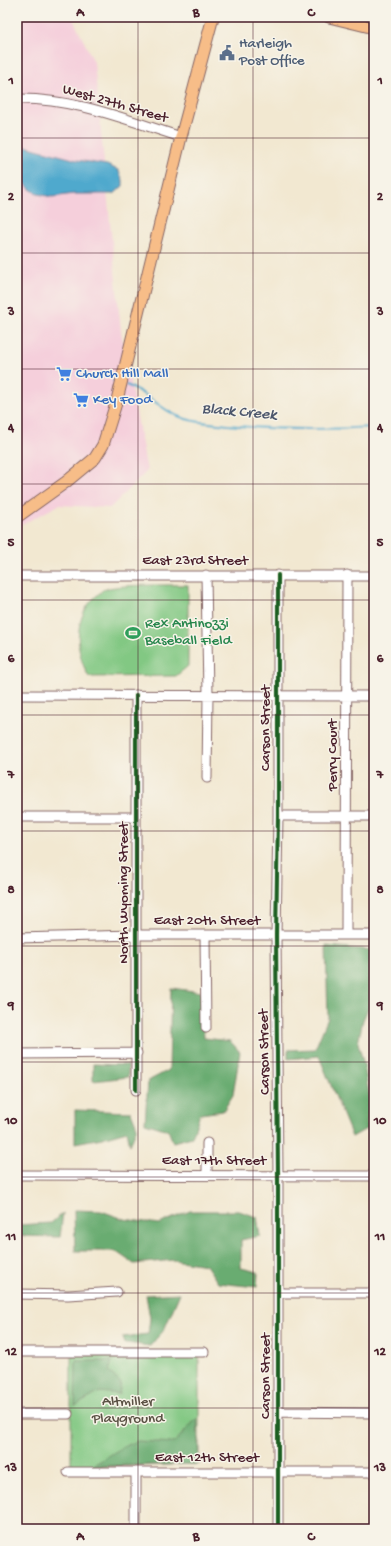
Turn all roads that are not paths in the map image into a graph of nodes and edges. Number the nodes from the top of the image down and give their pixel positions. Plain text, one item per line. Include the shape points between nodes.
1 (213, 17) edge
2 (329, 17) edge
3 (374, 28) edge
4 (17, 99) edge
5 (181, 137) junction
6 (17, 517) edge
7 (206, 575) junction
8 (278, 575) junction
9 (347, 575) junction
10 (17, 576) edge
11 (374, 576) edge
12 (17, 695) edge
13 (136, 695) junction
14 (208, 695) junction
15 (278, 696) junction
16 (347, 696) junction
17 (374, 696) edge
18 (207, 778) dead end
19 (278, 816) junction
20 (347, 816) junction
21 (374, 816) edge
22 (17, 817) edge
23 (136, 817) junction
24 (135, 935) junction
25 (205, 935) junction
26 (276, 935) junction
27 (346, 935) junction
28 (374, 935) edge
29 (17, 938) edge
30 (206, 1028) dead end
31 (137, 1053) junction
32 (17, 1054) edge
33 (136, 1090) dead end
34 (207, 1143) dead end
35 (17, 1175) edge
36 (207, 1175) junction
37 (278, 1175) junction
38 (374, 1176) edge
39 (117, 1292) dead end
40 (278, 1293) junction
41 (374, 1293) edge
42 (17, 1294) edge
43 (17, 1352) edge
44 (204, 1352) dead end
45 (278, 1412) junction
46 (374, 1412) edge
47 (17, 1414) edge
48 (68, 1414) dead end
49 (68, 1472) dead end
50 (136, 1472) junction
51 (278, 1472) junction
52 (374, 1472) edge
53 (136, 1529) edge
54 (278, 1529) edge

1 - 5 main road
2 - 3 main road
4 - 5 street, West 27th Street via 36,98 65,102
5 - 6 main road via 117,400 103,446 95,458 66,482
7 - 8 street, East 23rd Street
7 - 10 street, East 23rd Street
7 - 14 street
8 - 9 street, East 23rd Street
8 - 15 street, Carson Street
9 - 11 street, East 23rd Street
9 - 16 street, Perry Court
12 - 13 street
13 - 14 street
13 - 23 street, North Wyoming Street
14 - 15 street
14 - 18 street
15 - 16 street
15 - 19 street, Carson Street
16 - 17 street
16 - 20 street, Perry Court
19 - 20 street
19 - 26 street, Carson Street
20 - 21 street
20 - 27 street, Perry Court
22 - 23 street
23 - 24 street, North Wyoming Street
24 - 25 street, East 20th Street
24 - 29 street, East 20th Street
24 - 31 street, North Wyoming Street
25 - 26 street, East 20th Street
25 - 30 street
26 - 27 street, East 20th Street
26 - 37 street, Carson Street
27 - 28 street, East 20th Street
31 - 32 street
31 - 33 street, North Wyoming Street
34 - 36 street
35 - 36 street, East 17th Street
36 - 37 street, East 17th Street
37 - 38 street, East 17th Street
37 - 40 street, Carson Street
39 - 42 street via 68,1295
40 - 41 street
40 - 45 street, Carson Street
43 - 44 street
45 - 46 street
45 - 51 street, Carson Street
47 - 48 street
49 - 50 street, East 12th Street
50 - 51 street, East 12th Street
50 - 53 street
51 - 52 street, East 12th Street
51 - 54 street, Carson Street

